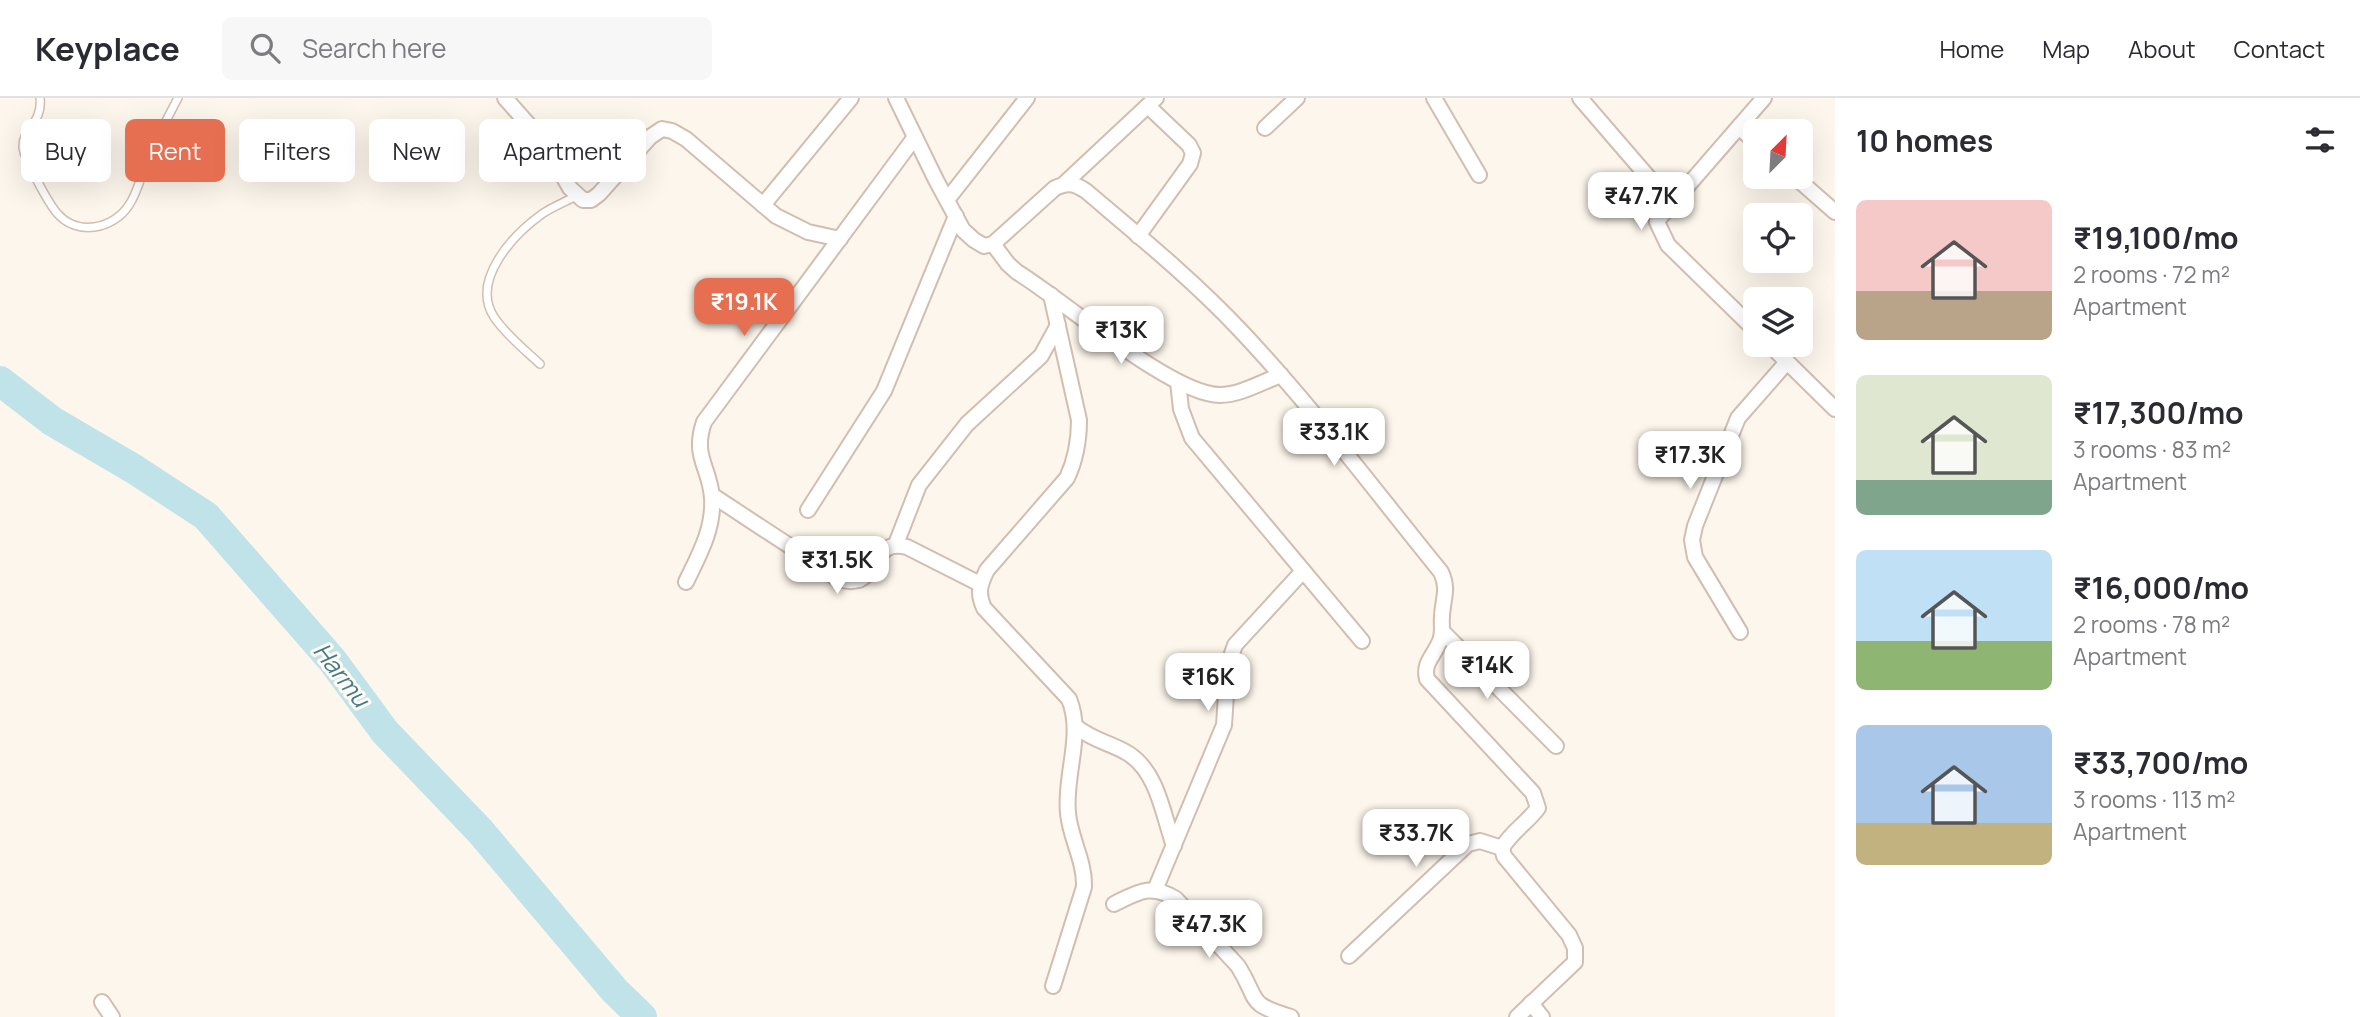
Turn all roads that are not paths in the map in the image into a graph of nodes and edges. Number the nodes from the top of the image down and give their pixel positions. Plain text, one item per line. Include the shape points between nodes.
1 (40, 98) edge
2 (177, 98) edge
3 (505, 98) edge
4 (851, 98) edge
5 (896, 98) edge
6 (1027, 98) edge
7 (1297, 98) edge
8 (1434, 98) edge
9 (1580, 98) edge
10 (1764, 98) edge
11 (1152, 102) edge
12 (1739, 127) junction
13 (1265, 128) dead end
14 (1743, 131) edge
15 (915, 137) junction
16 (1479, 175) dead end
17 (1065, 183) junction
18 (1809, 189) edge
19 (576, 196) junction
20 (947, 200) junction
21 (763, 205) junction
22 (1835, 212) edge
23 (956, 216) junction
24 (1657, 222) junction
25 (1138, 236) junction
26 (840, 239) junction
27 (993, 244) junction
28 (1051, 295) junction
29 (1743, 318) edge
30 (1058, 325) junction
31 (1782, 357) edge
32 (1787, 362) junction
33 (540, 365) dead end
34 (1281, 375) junction
35 (1178, 382) junction
36 (1835, 409) edge
37 (712, 495) junction
38 (808, 510) dead end
39 (896, 544) junction
40 (1303, 571) junction
41 (686, 582) dead end
42 (980, 584) junction
43 (1443, 632) junction
44 (1740, 632) dead end
45 (1362, 641) dead end
46 (1075, 726) junction
47 (1556, 746) dead end
48 (1174, 846) junction
49 (1502, 848) junction
50 (1155, 890) junction
51 (1114, 904) dead end
52 (1349, 956) dead end
53 (1052, 986) dead end
54 (102, 1002) dead end
55 (1531, 1003) junction
56 (113, 1017) edge
57 (1291, 1017) edge
58 (1517, 1017) edge
59 (1542, 1017) edge

1 - 2 lane via 39,114 24,138 26,157 64,221 87,229 109,223 129,205
3 - 19 street via 543,141
4 - 21 street
5 - 15 street
6 - 20 street
7 - 13 street
8 - 16 street
9 - 24 street via 1655,185 1660,195
10 - 12 street
11 - 17 street
11 - 25 street via 1193,153 1190,164
12 - 14 street
12 - 24 street
15 - 20 street
15 - 26 street
17 - 25 street via 1086,191
17 - 27 street
18 - 22 street
19 - 21 street via 591,201 662,129 687,139
19 - 33 lane via 527,225 489,278 487,299 494,317
20 - 23 street
21 - 26 street via 808,232
23 - 27 street via 974,240 984,246
23 - 38 street via 884,391
24 - 29 street via 1668,244
25 - 34 street via 1217,307
26 - 37 street via 704,422 700,457
27 - 28 street via 1007,264
28 - 30 street
28 - 35 street
30 - 39 street via 1041,356 967,424 919,485
30 - 42 street via 1079,419 1073,465 1067,478 987,569
31 - 32 street
32 - 36 street
32 - 44 street via 1738,418 1692,540 1695,557
34 - 35 street via 1228,394 1201,392
34 - 43 street via 1441,572 1447,592
35 - 40 street via 1181,409 1192,438
37 - 39 street via 848,582 858,581 888,546
37 - 41 street via 707,539
39 - 42 street
40 - 45 street
40 - 48 street via 1231,652 1224,725
42 - 46 street via 979,598 985,608 1069,699
43 - 47 street
43 - 49 street via 1427,662 1427,679 1537,801 1538,808
46 - 48 street via 1090,738 1128,754 1148,772
46 - 53 street via 1067,810 1084,887
48 - 50 street
49 - 52 street via 1480,841 1468,844
49 - 55 street via 1575,948 1575,962
50 - 51 street via 1140,891
50 - 57 street via 1176,899 1238,965 1258,1004
54 - 56 street
55 - 58 street
55 - 59 street

